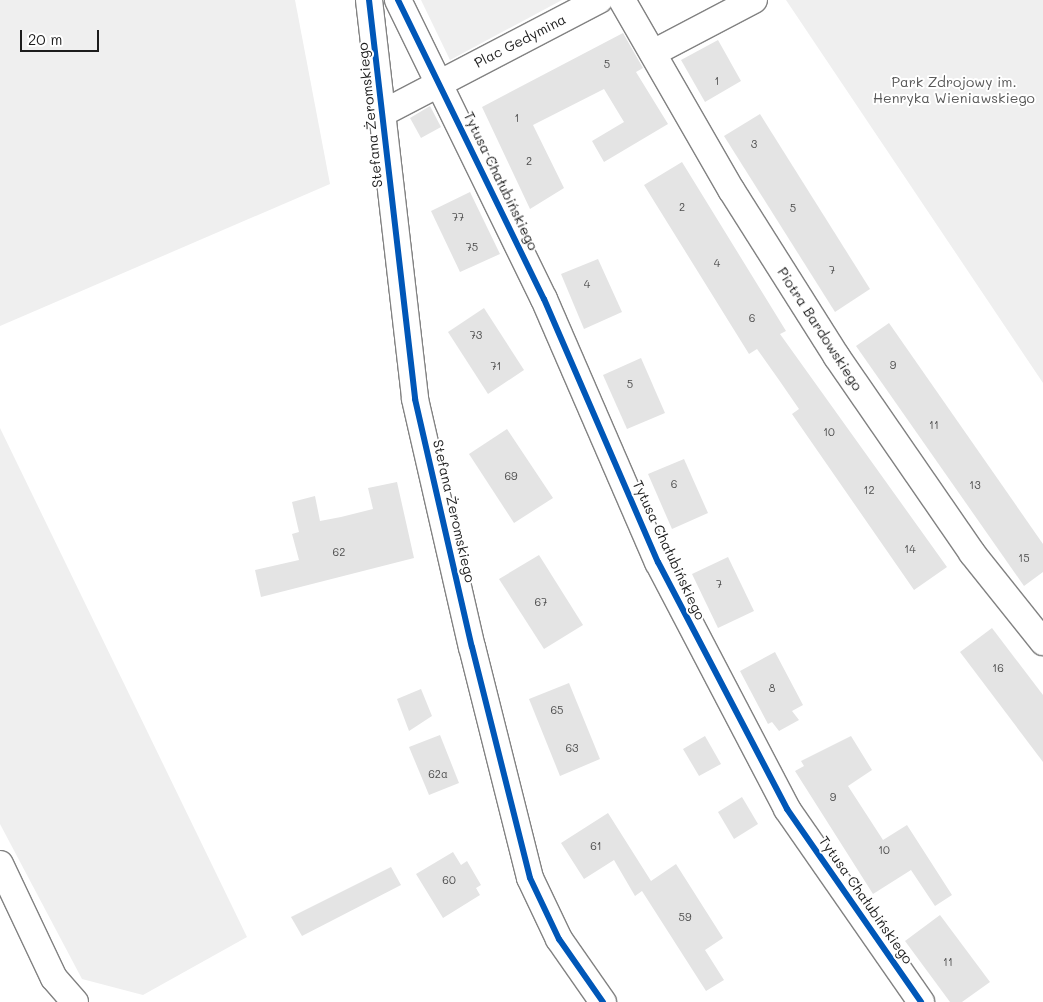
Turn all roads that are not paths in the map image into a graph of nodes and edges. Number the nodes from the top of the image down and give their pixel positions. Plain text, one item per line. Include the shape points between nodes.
1 (369, 0) edge
2 (398, 0) edge
3 (599, 0) edge
4 (622, 0) edge
5 (754, 0) edge
6 (653, 53) junction
7 (440, 82) junction
8 (383, 113) junction
9 (1043, 642) edge
10 (0, 864) edge
11 (76, 1002) edge
12 (603, 1002) edge
13 (922, 1002) edge

1 - 8 street, Stefana Żeromskiego
2 - 7 street
3 - 7 street, Plac Gedymina
4 - 6 street, Piotra Bardowskiego
5 - 6 street
6 - 9 street, Piotra Bardowskiego via 732,191 837,357 972,553
7 - 8 street, Plac Gedymina
7 - 13 street, Tytusa Chałubińskiego via 544,299 658,562 778,792
8 - 12 street, Stefana Żeromskiego via 398,277 415,399 508,796 530,878 559,938
10 - 11 street via 54,978

